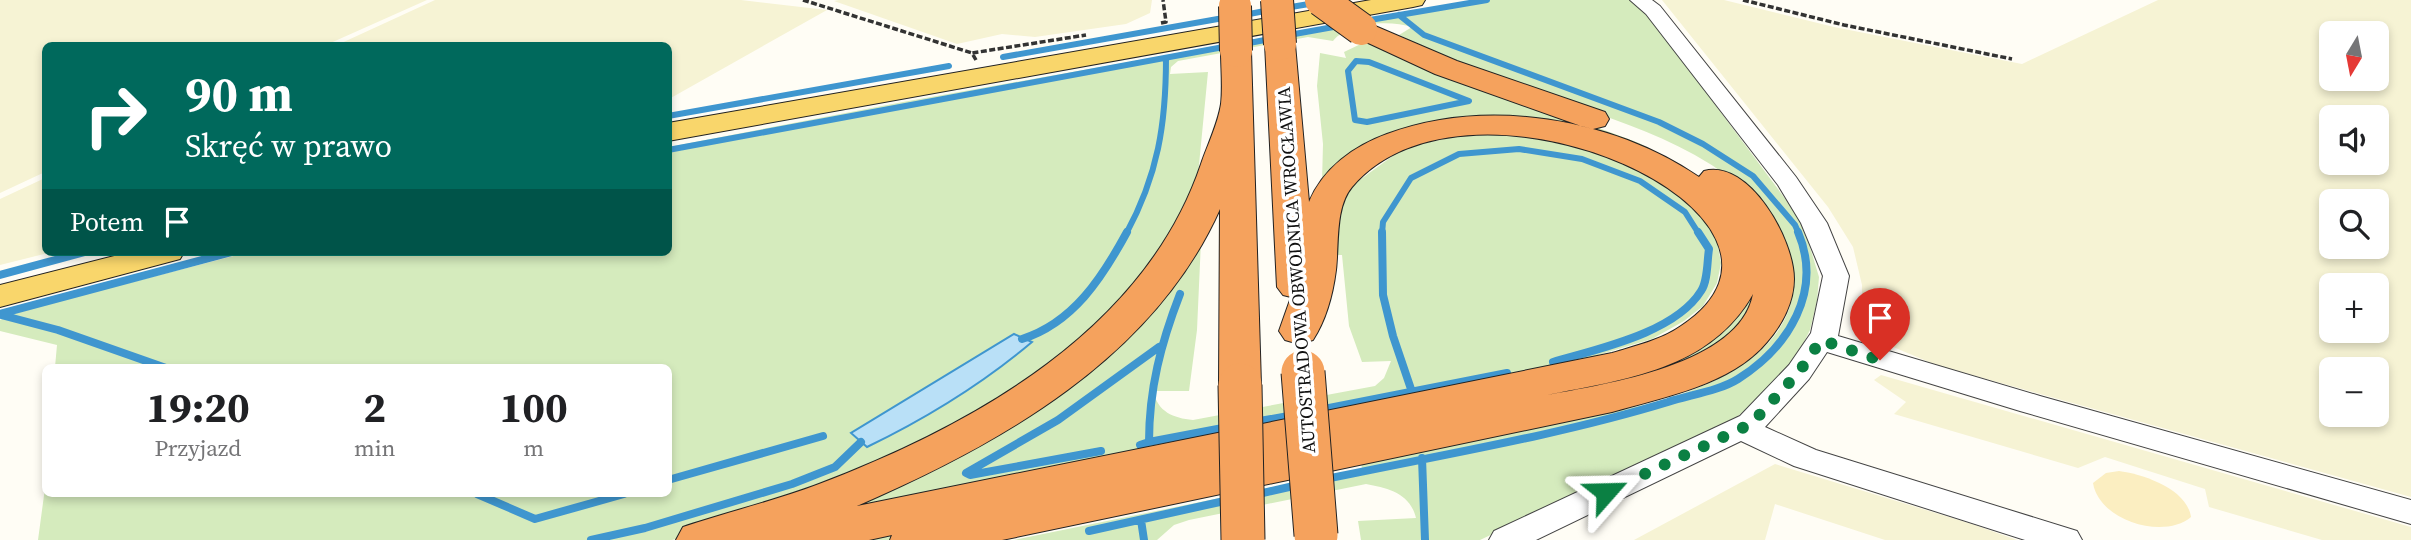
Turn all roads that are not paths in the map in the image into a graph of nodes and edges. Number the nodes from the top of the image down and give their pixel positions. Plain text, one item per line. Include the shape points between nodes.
1 (1277, 0) edge
2 (1321, 0) edge
3 (1413, 0) edge
4 (1640, 0) edge
5 (1235, 3) edge
6 (1236, 107) junction
7 (672, 131) edge
8 (153, 256) edge
9 (0, 296) edge
10 (1821, 340) junction
11 (1301, 351) junction
12 (1742, 428) junction
13 (2411, 512) edge
14 (1317, 538) edge
15 (700, 540) edge
16 (782, 540) edge
17 (914, 540) edge
18 (1243, 540) edge
19 (1506, 540) edge
20 (2065, 540) edge

1 - 11 highway, AUTOSTRADOWA OBWODNICA WROCŁAWIA, bridge
2 - 17 highway, bridge via 1361,29 1403,51 1620,128 1713,176 1747,206 1774,255 1775,292 1756,329 1716,360 1612,397
3 - 7 main road via 979,64
4 - 10 lane via 1653,10 1788,182 1814,223 1836,276
5 - 6 highway, bridge
6 - 15 highway via 1190,234 1169,267 1139,304 1058,377 958,441 884,478 761,524
6 - 18 highway, bridge
8 - 9 main road
10 - 12 lane via 1799,372
10 - 13 lane
11 - 14 highway, AUTOSTRADOWA OBWODNICA WROCŁAWIA, bridge
11 - 16 highway via 1321,223 1336,183 1366,156 1424,133 1506,125 1593,139 1634,152 1677,175 1709,202 1729,227 1741,261 1739,282 1712,323 1689,340 1619,366
12 - 19 lane
12 - 20 lane via 1805,458

